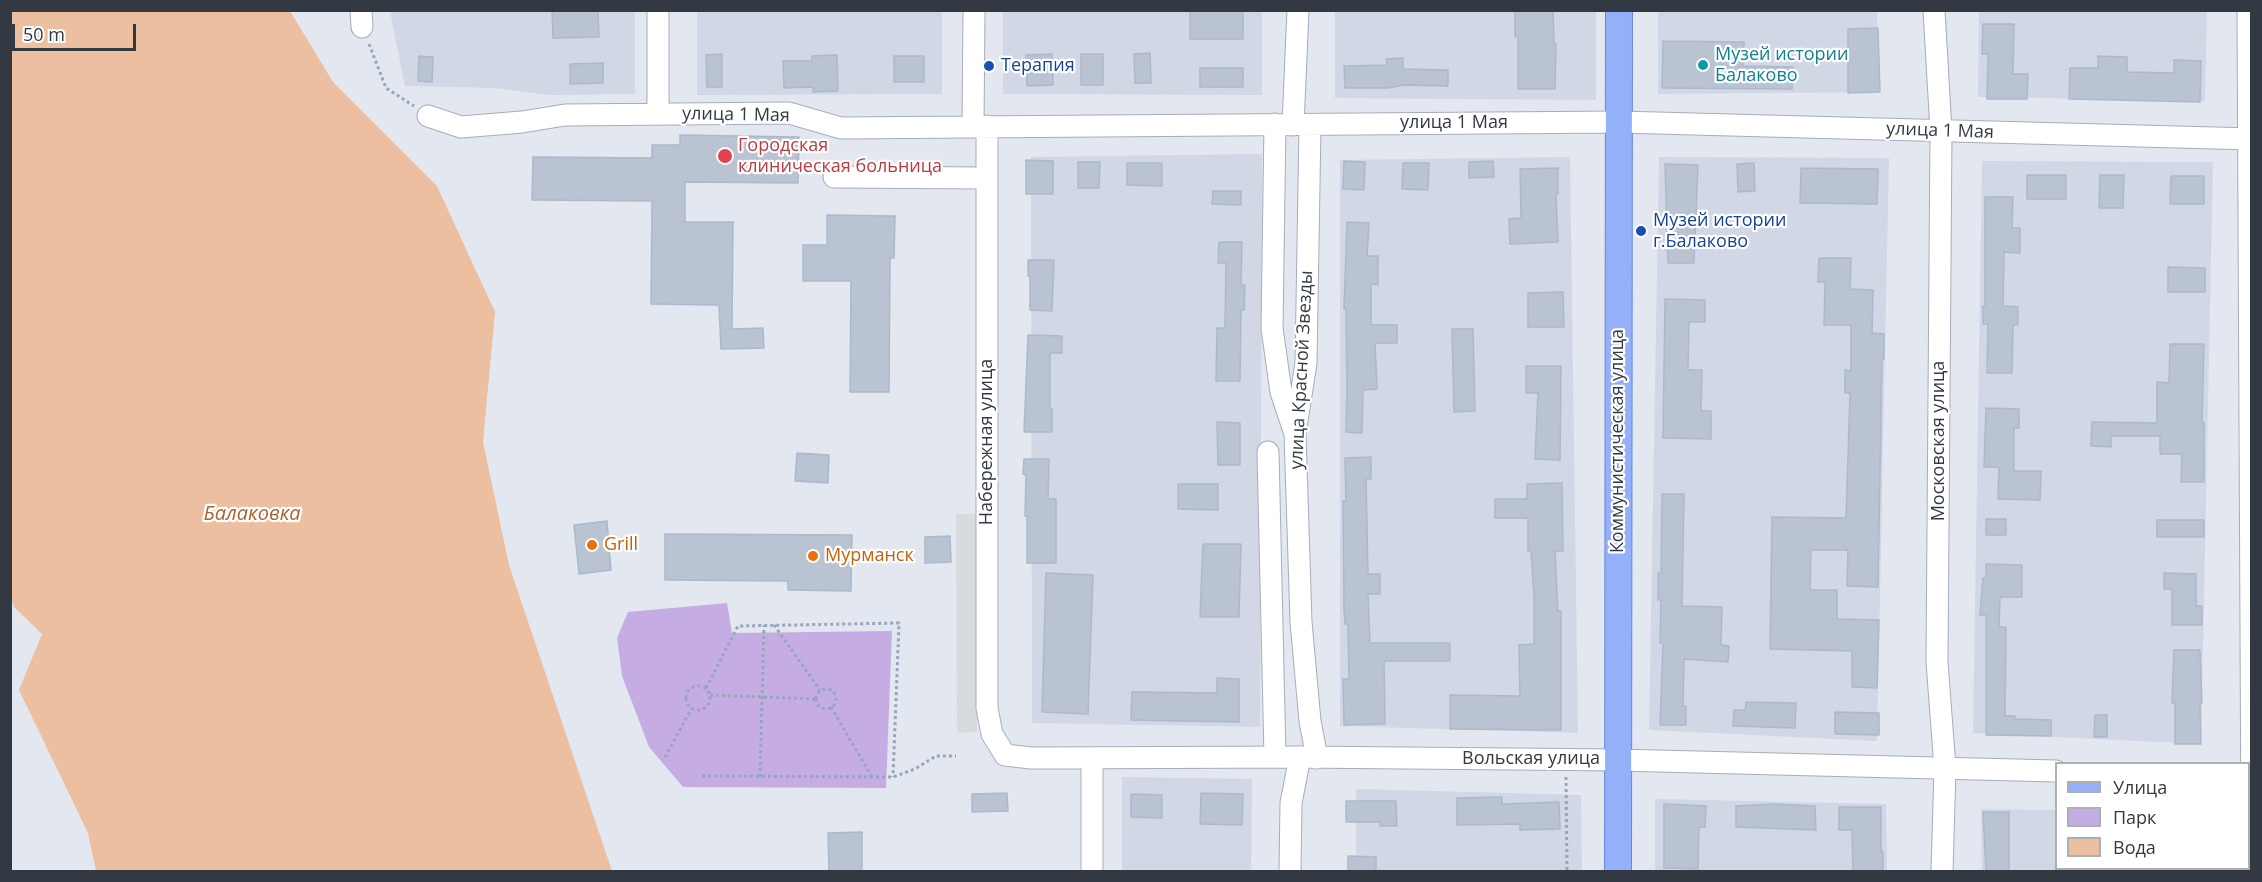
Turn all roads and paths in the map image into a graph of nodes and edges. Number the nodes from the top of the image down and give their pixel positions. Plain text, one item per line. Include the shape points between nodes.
1 (658, 10) edge
2 (974, 10) edge
3 (1298, 10) edge
4 (1619, 10) edge
5 (1934, 10) edge
6 (2248, 10) edge
7 (361, 19) edge
8 (658, 113) junction
9 (428, 116) joint
10 (1619, 122) junction
11 (1292, 124) junction
12 (980, 126) junction
13 (1941, 131) junction
14 (2250, 139) edge
15 (834, 177) dead end
16 (987, 178) junction
17 (1295, 434) junction
18 (1268, 452) dead end
19 (764, 625) junction
20 (774, 625) junction
21 (706, 688) junction
22 (820, 690) junction
23 (710, 695) junction
24 (762, 697) junction
25 (815, 699) junction
26 (831, 707) junction
27 (692, 708) junction
28 (1005, 755) joint
29 (956, 756) dead end
30 (664, 757) dead end
31 (1308, 757) junction
32 (1275, 758) junction
33 (1092, 759) junction
34 (1565, 759) junction
35 (1618, 760) junction
36 (1944, 768) junction
37 (2055, 771) edge
38 (702, 776) dead end
39 (2250, 776) edge
40 (760, 777) junction
41 (872, 777) junction
42 (893, 777) junction
43 (2252, 835) edge
44 (1092, 872) edge
45 (1290, 872) edge
46 (1567, 872) edge
47 (1618, 872) edge
48 (1942, 872) edge

1 - 8 street
2 - 12 street, Набережная улица
3 - 11 street, улица Красной Звезды
4 - 10 main road, Коммунистическая улица
5 - 13 street, Московская улица
6 - 14 street
7 - 9 path via 386,88
8 - 9 street, улица 1 Мая via 565,115 460,127
8 - 12 street, улица 1 Мая via 789,113 840,128
10 - 11 street, улица 1 Мая
10 - 13 street, улица 1 Мая
10 - 35 main road, Коммунистическая улица
11 - 12 street, улица 1 Мая
11 - 17 street, улица Красной Звезды via 1306,363
11 - 17 street via 1272,328 1281,392
12 - 16 street, Набережная улица
13 - 14 street, улица 1 Мая
13 - 36 street, Московская улица via 1937,662
14 - 39 street
15 - 16 street
16 - 28 street, Набережная улица via 987,708 992,734
17 - 31 street, улица Красной Звезды via 1301,622 1310,721
18 - 32 street
19 - 20 path
19 - 21 path via 738,626
19 - 24 path
20 - 22 path
20 - 42 path via 899,623
21 - 23 path
21 - 27 path via 698,685 688,690 686,701
22 - 25 path
22 - 26 path via 830,689 836,695
23 - 24 path
23 - 27 path via 705,708
24 - 25 path
24 - 40 path
25 - 26 path via 819,706
26 - 41 path
27 - 30 path
28 - 33 street, Вольская улица
29 - 42 path via 936,756 915,770
31 - 32 street, Вольская улица
31 - 34 street, Вольская улица
31 - 45 street, улица Красной Звезды via 1291,803
32 - 33 street, Вольская улица
33 - 44 street
34 - 35 street, Вольская улица
34 - 46 path
35 - 36 street, Вольская улица
35 - 47 main road, Коммунистическая улица
36 - 37 street, Вольская улица
36 - 48 street, Московская улица
38 - 40 path
39 - 43 street
40 - 41 path
41 - 42 path

